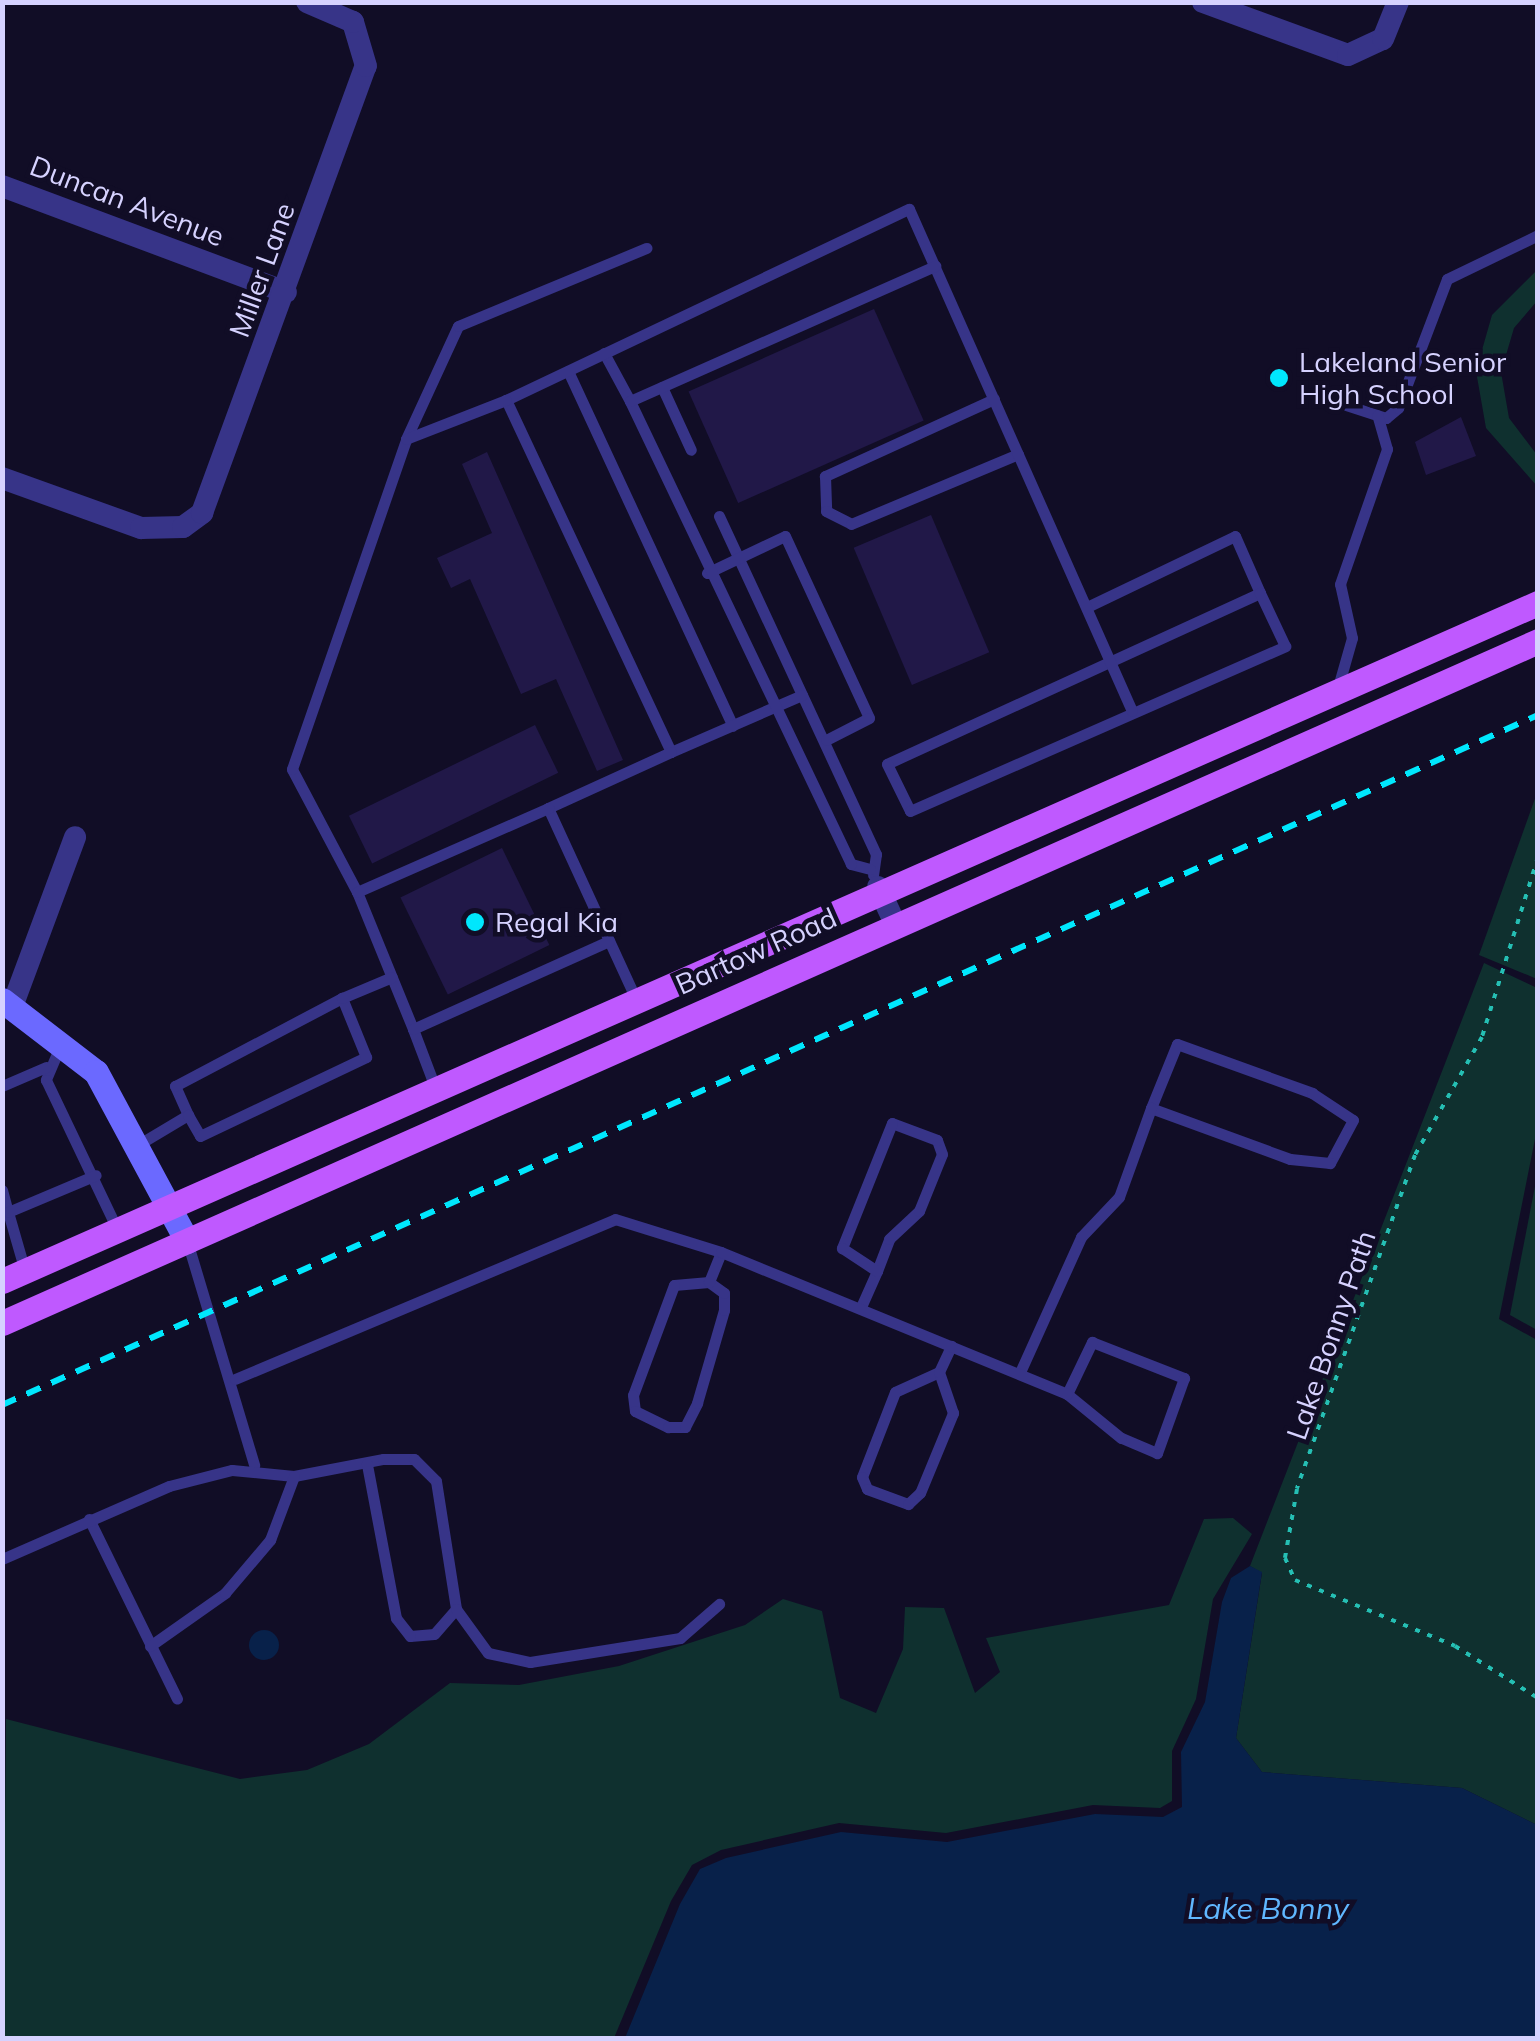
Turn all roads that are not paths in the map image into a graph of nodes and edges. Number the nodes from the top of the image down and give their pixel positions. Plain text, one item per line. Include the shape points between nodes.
1 (308, 2) edge
2 (1203, 2) edge
3 (1398, 2) edge
4 (2, 186) edge
5 (1538, 235) edge
6 (646, 248) dead end
7 (935, 266) junction
8 (286, 292) junction
9 (604, 353) junction
10 (568, 370) junction
11 (662, 386) junction
12 (994, 399) junction
13 (506, 400) junction
14 (630, 401) junction
15 (1346, 406) dead end
16 (1377, 415) junction
17 (406, 439) junction
18 (691, 450) dead end
19 (1018, 454) junction
20 (2, 478) edge
21 (719, 516) dead end
22 (736, 558) junction
23 (707, 573) junction
24 (1260, 593) junction
25 (1538, 603) edge
26 (1087, 607) junction
27 (1538, 641) edge
28 (1110, 661) junction
29 (1334, 694) junction
30 (802, 696) junction
31 (772, 709) junction
32 (1132, 711) junction
33 (733, 726) junction
34 (826, 740) junction
35 (671, 752) junction
36 (548, 808) junction
37 (75, 836) dead end
38 (874, 878) junction
39 (357, 892) junction
40 (894, 922) junction
41 (609, 941) junction
42 (392, 977) junction
43 (635, 997) junction
44 (342, 998) junction
45 (8, 1002) edge
46 (413, 1029) junction
47 (64, 1041) junction
48 (46, 1068) junction
49 (2, 1086) edge
50 (435, 1086) junction
51 (1151, 1108) junction
52 (188, 1115) junction
53 (141, 1143) junction
54 (96, 1175) junction
55 (2, 1190) edge
56 (171, 1206) junction
57 (8, 1212) junction
58 (118, 1230) junction
59 (187, 1240) junction
60 (721, 1252) junction
61 (876, 1271) junction
62 (14, 1276) edge
63 (709, 1282) junction
64 (862, 1308) junction
65 (2, 1323) edge
66 (951, 1346) junction
67 (1021, 1370) junction
68 (939, 1372) junction
69 (235, 1380) junction
70 (1067, 1394) junction
71 (367, 1464) junction
72 (254, 1466) junction
73 (294, 1476) junction
74 (89, 1519) junction
75 (2, 1559) edge
76 (719, 1604) dead end
77 (456, 1609) junction
78 (150, 1646) junction
79 (178, 1699) dead end

1 - 8 street, Miller Lane via 360,32 366,66
2 - 3 street via 1348,55 1383,39
4 - 8 street, Duncan Avenue
5 - 16 lane via 1447,279 1398,408
6 - 17 lane via 458,326
7 - 9 lane via 910,209
7 - 11 lane
7 - 12 lane
8 - 20 street, Miller Lane via 211,498 190,522 141,528
9 - 10 lane
9 - 14 lane
10 - 13 lane
10 - 33 lane
11 - 14 lane
11 - 18 lane
12 - 19 lane
12 - 19 lane via 826,476 826,511 851,524
13 - 17 lane
13 - 35 lane
14 - 23 lane
15 - 16 lane
16 - 29 lane via 1387,450 1340,584 1352,638
17 - 39 lane via 292,769
19 - 26 lane
21 - 22 lane
22 - 23 lane
22 - 30 lane
22 - 34 lane via 785,536 869,718
23 - 31 lane
24 - 26 lane via 1236,536
24 - 28 lane
24 - 32 lane via 1285,646
25 - 29 main road, Bartow Road
26 - 28 lane
27 - 40 main road, Bartow Road
28 - 32 lane
28 - 32 lane via 887,764 910,811
29 - 38 main road, Bartow Road
30 - 31 lane
30 - 34 lane
31 - 33 lane
31 - 38 lane via 851,864
33 - 35 lane
34 - 38 lane via 876,854
35 - 36 lane
36 - 39 lane
36 - 41 lane
37 - 45 street
38 - 40 street
38 - 43 main road, Bartow Road
39 - 42 lane
40 - 59 main road, Bartow Road
41 - 43 lane
41 - 46 lane
42 - 44 lane
42 - 46 lane
43 - 50 main road, Bartow Road
44 - 52 lane via 175,1086
44 - 52 lane via 366,1056 200,1136
45 - 47 street
46 - 50 lane
47 - 48 lane
47 - 53 street
48 - 49 lane
48 - 54 lane
50 - 56 main road, Bartow Road
51 - 51 lane via 1177,1044 1312,1093 1354,1120 1330,1163 1290,1158
51 - 67 lane via 1119,1197 1081,1237
52 - 53 lane
53 - 56 street
54 - 57 lane
54 - 58 lane
55 - 57 lane
56 - 58 main road, Bartow Road
56 - 59 street
57 - 62 lane
58 - 62 main road, Bartow Road
59 - 65 main road, Bartow Road
59 - 69 lane
60 - 63 lane
60 - 64 lane
60 - 69 lane via 599,1219
61 - 61 lane via 842,1248 892,1123 937,1140 942,1154 919,1211 889,1240
61 - 64 lane
63 - 63 lane via 674,1286 633,1394 635,1411 668,1427 684,1427 698,1403 724,1310 724,1293
64 - 66 lane
66 - 67 lane
66 - 68 lane
67 - 70 lane
68 - 68 lane via 895,1392 862,1477 866,1489 908,1504 920,1493 954,1412
69 - 72 lane
70 - 70 lane via 1121,1438 1157,1453 1184,1378 1092,1342
71 - 73 lane
71 - 77 lane via 414,1459 436,1480
71 - 77 lane via 396,1618 410,1636 434,1634
72 - 73 lane
72 - 74 lane
73 - 78 lane via 270,1540 225,1592
74 - 75 lane
74 - 78 lane
76 - 77 lane via 680,1638 530,1662 488,1653
78 - 79 lane

